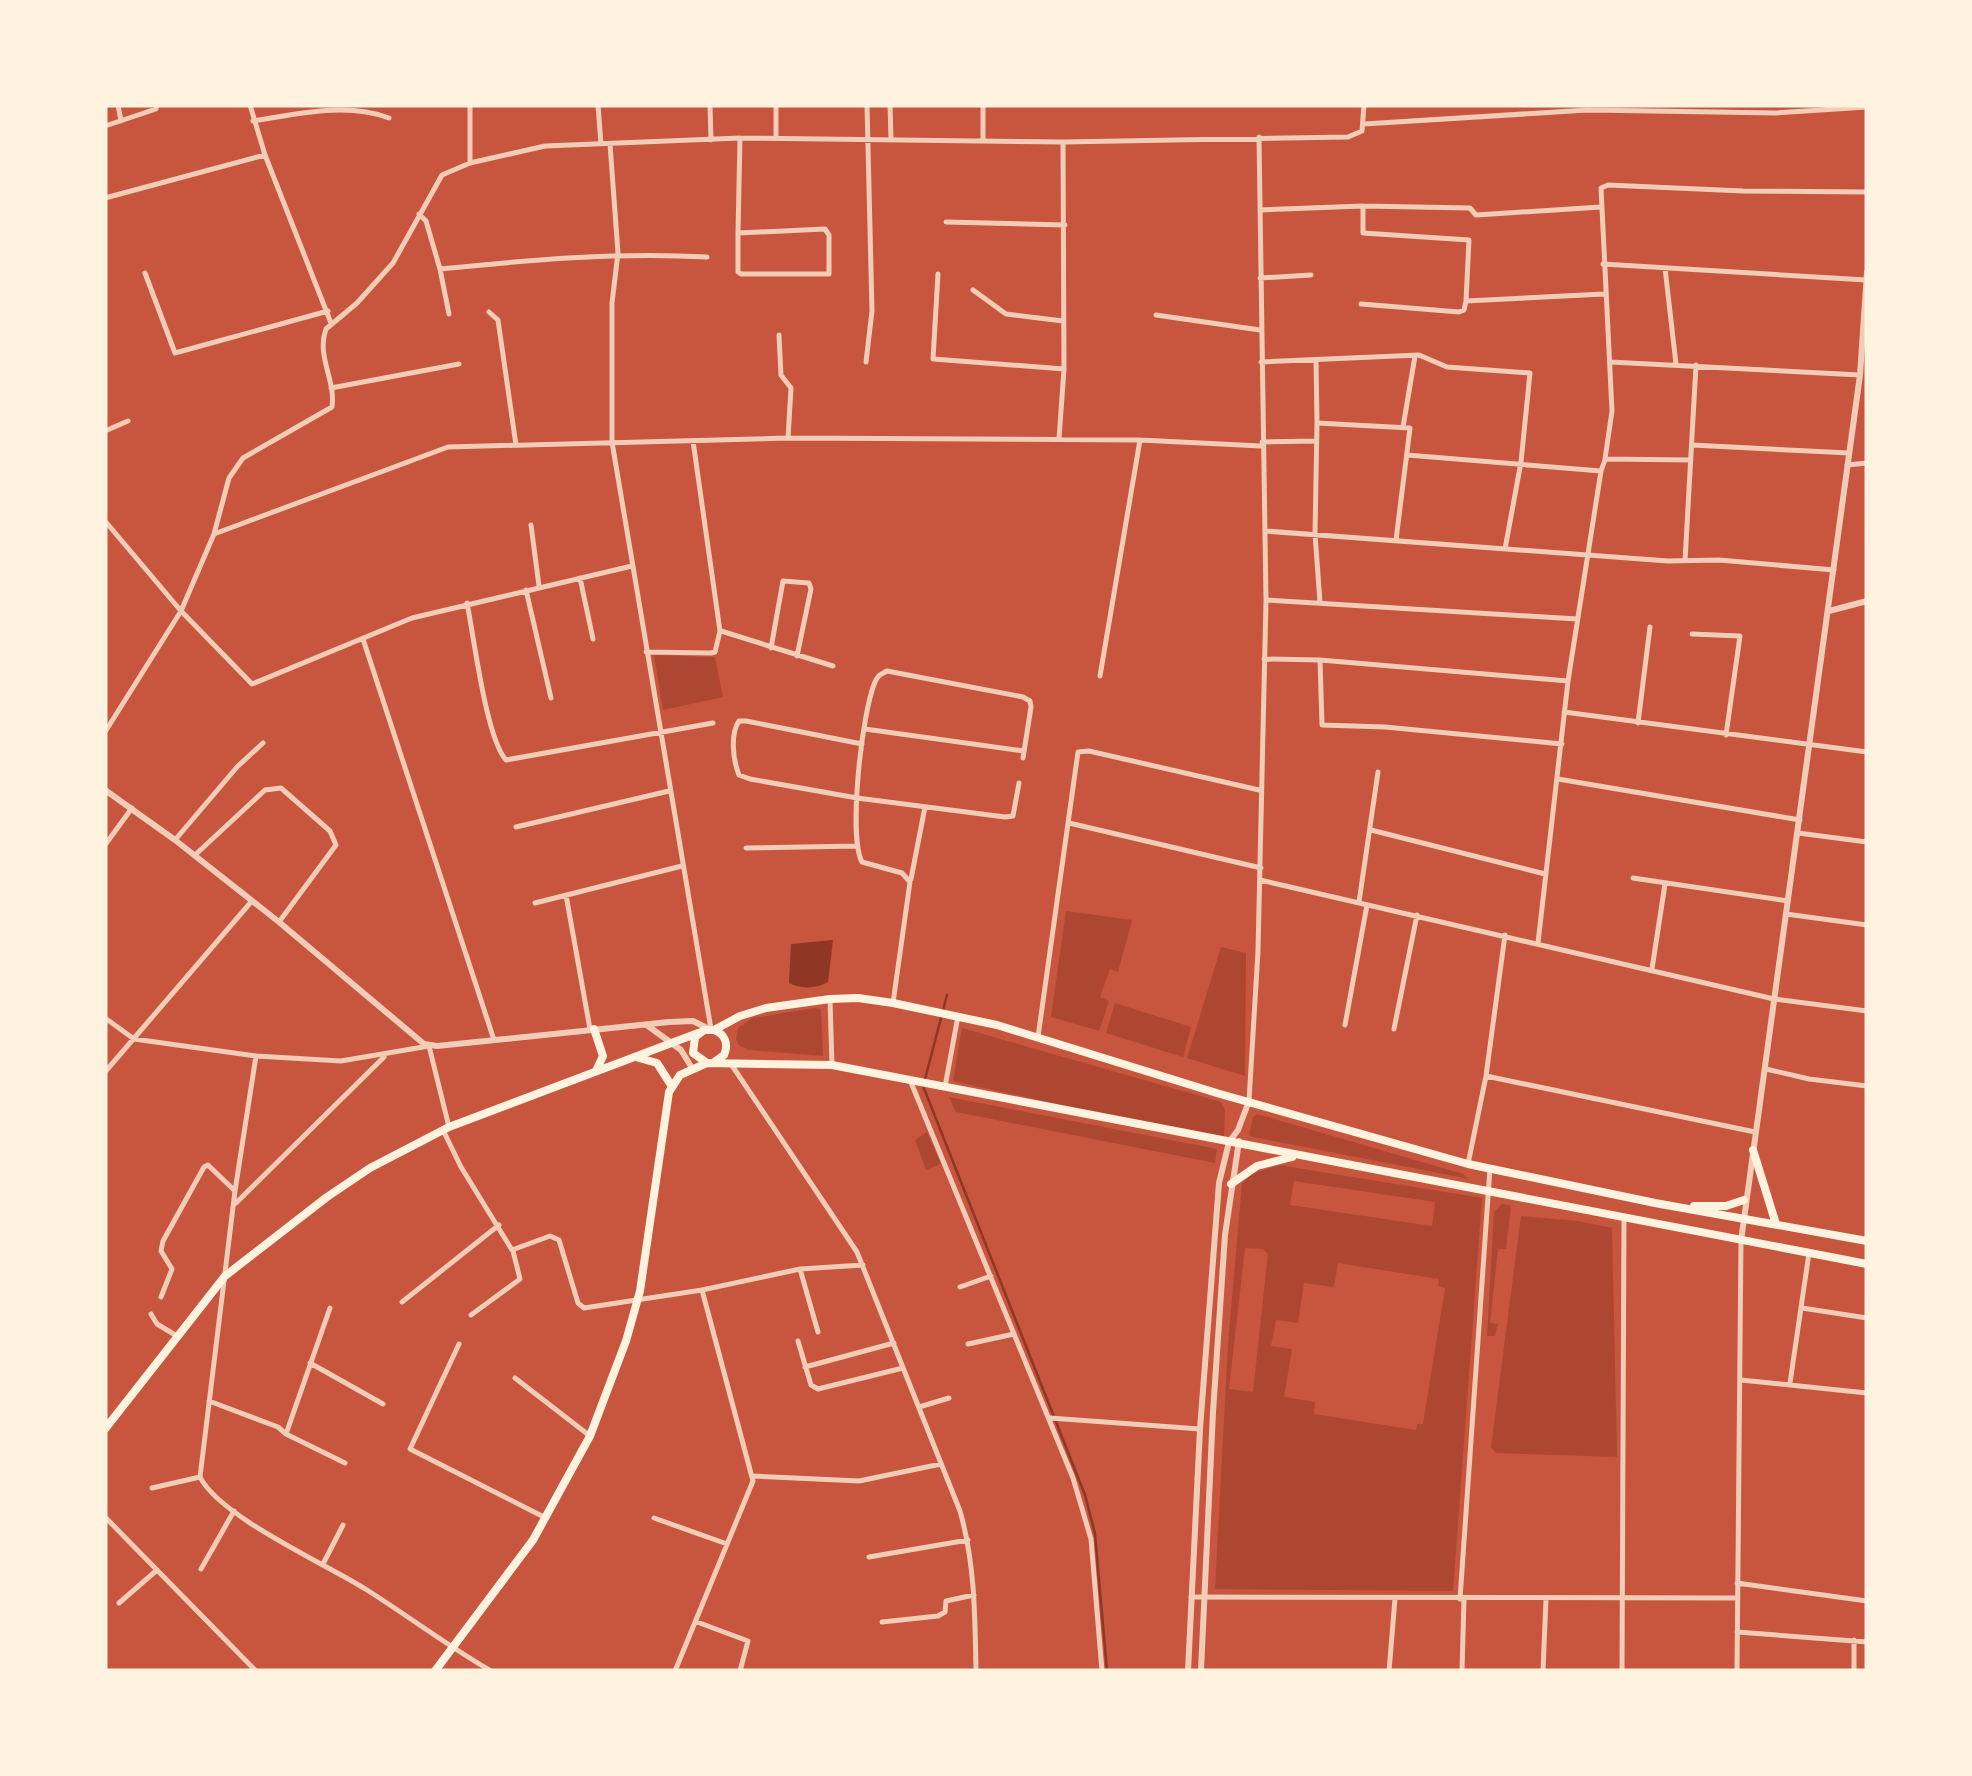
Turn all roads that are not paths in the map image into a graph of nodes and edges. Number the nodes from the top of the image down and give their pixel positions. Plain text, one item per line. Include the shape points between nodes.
1 (118, 105) edge
2 (157, 105) edge
3 (250, 105) edge
4 (470, 105) edge
5 (598, 105) edge
6 (710, 105) edge
7 (776, 105) edge
8 (867, 105) edge
9 (890, 105) edge
10 (983, 105) edge
11 (1364, 105) edge
12 (1867, 106) edge
13 (1588, 107) edge
14 (325, 108) edge
15 (389, 118) dead end
16 (254, 120) junction
17 (120, 121) junction
18 (1364, 124) junction
19 (105, 126) edge
20 (1259, 137) junction
21 (740, 138) junction
22 (776, 138) junction
23 (868, 139) junction
24 (891, 139) junction
25 (710, 140) junction
26 (983, 141) junction
27 (1063, 142) junction
28 (601, 144) junction
29 (610, 144) junction
30 (265, 155) junction
31 (470, 162) junction
32 (1867, 192) edge
33 (105, 198) edge
34 (1363, 206) junction
35 (1601, 207) junction
36 (1260, 210) junction
37 (420, 214) junction
38 (946, 222) dead end
39 (1065, 225) junction
40 (738, 233) junction
41 (618, 253) junction
42 (707, 257) dead end
43 (1603, 264) junction
44 (1665, 268) junction
45 (440, 269) junction
46 (1867, 272) edge
47 (145, 273) dead end
48 (938, 274) dead end
49 (1311, 275) dead end
50 (1260, 278) junction
51 (1866, 280) edge
52 (974, 290) dead end
53 (1604, 294) junction
54 (1466, 301) junction
55 (1360, 304) dead end
56 (328, 312) junction
57 (489, 312) dead end
58 (449, 314) dead end
59 (1156, 315) dead end
60 (1063, 322) junction
61 (331, 323) junction
62 (1260, 330) junction
63 (778, 336) dead end
64 (1415, 355) junction
65 (1316, 360) junction
66 (866, 362) dead end
67 (1260, 362) junction
68 (1610, 362) junction
69 (458, 364) dead end
70 (1676, 364) junction
71 (1696, 365) junction
72 (1064, 369) junction
73 (1862, 371) edge
74 (331, 388) junction
75 (128, 420) dead end
76 (1317, 423) junction
77 (1403, 427) junction
78 (105, 431) edge
79 (788, 438) junction
80 (1059, 439) junction
81 (693, 440) junction
82 (1140, 440) junction
83 (1317, 441) junction
84 (612, 442) junction
85 (1262, 444) junction
86 (516, 445) junction
87 (1692, 446) junction
88 (1849, 452) junction
89 (1407, 455) junction
90 (1604, 460) junction
91 (1692, 460) junction
92 (1521, 462) junction
93 (1867, 463) edge
94 (1847, 466) junction
95 (1601, 471) junction
96 (105, 522) edge
97 (531, 525) dead end
98 (1264, 530) junction
99 (214, 534) junction
100 (1315, 534) junction
101 (1396, 540) junction
102 (1505, 550) junction
103 (1588, 555) junction
104 (1685, 561) junction
105 (632, 566) junction
106 (1834, 570) junction
107 (580, 578) junction
108 (539, 587) junction
109 (526, 590) junction
110 (1266, 600) junction
111 (1320, 602) junction
112 (1867, 602) edge
113 (467, 603) junction
114 (181, 611) junction
115 (1828, 611) junction
116 (1577, 619) junction
117 (1650, 627) dead end
118 (720, 631) junction
119 (1692, 634) dead end
120 (362, 639) junction
121 (594, 639) dead end
122 (771, 648) junction
123 (646, 652) junction
124 (797, 656) junction
125 (1264, 659) junction
126 (1320, 660) junction
127 (833, 666) dead end
128 (1100, 676) dead end
129 (1568, 681) junction
130 (551, 698) dead end
131 (1564, 712) junction
132 (713, 724) dead end
133 (1638, 724) junction
134 (865, 729) junction
135 (105, 732) edge
136 (660, 734) junction
137 (1726, 735) junction
138 (263, 743) dead end
139 (1809, 743) junction
140 (862, 744) junction
141 (1562, 744) junction
142 (1867, 752) edge
143 (1378, 772) dead end
144 (1558, 778) junction
145 (1019, 782) dead end
146 (105, 790) edge
147 (1260, 790) junction
148 (670, 791) junction
149 (857, 798) junction
150 (925, 807) junction
151 (132, 808) junction
152 (1800, 820) junction
153 (1068, 822) junction
154 (516, 827) dead end
155 (1371, 830) junction
156 (1798, 833) junction
157 (175, 840) junction
158 (1867, 842) edge
159 (105, 845) edge
160 (857, 846) junction
161 (746, 848) dead end
162 (195, 855) junction
163 (682, 866) junction
164 (1261, 868) junction
165 (1545, 874) junction
166 (1633, 878) dead end
167 (1260, 880) junction
168 (910, 882) junction
169 (1665, 884) junction
170 (566, 895) junction
171 (1788, 901) junction
172 (251, 902) junction
173 (1358, 902) junction
174 (535, 903) dead end
175 (1367, 904) junction
176 (1786, 914) junction
177 (1417, 915) junction
178 (279, 922) junction
179 (1867, 925) edge
180 (1505, 934) junction
181 (1538, 942) junction
182 (1652, 970) junction
183 (1774, 998) junction
184 (830, 999) junction
185 (892, 1003) junction
186 (1867, 1010) edge
187 (955, 1015) junction
188 (105, 1018) edge
189 (642, 1024) junction
190 (1345, 1025) dead end
191 (592, 1029) junction
192 (711, 1029) junction
193 (1394, 1030) dead end
194 (699, 1032) junction
195 (134, 1039) junction
196 (494, 1040) junction
197 (1038, 1040) junction
198 (672, 1042) junction
199 (429, 1046) junction
200 (386, 1055) junction
201 (256, 1056) junction
202 (625, 1060) junction
203 (709, 1063) junction
204 (732, 1064) junction
205 (832, 1065) junction
206 (692, 1068) junction
207 (1766, 1069) junction
208 (105, 1072) edge
209 (596, 1072) junction
210 (1486, 1076) junction
211 (911, 1080) junction
212 (672, 1085) junction
213 (1867, 1086) edge
214 (942, 1087) junction
215 (1249, 1101) junction
216 (446, 1129) junction
217 (1755, 1132) junction
218 (1234, 1143) junction
219 (1753, 1150) junction
220 (1302, 1156) junction
221 (1468, 1164) junction
222 (1490, 1168) junction
223 (1231, 1184) junction
224 (235, 1191) junction
225 (1489, 1192) junction
226 (1744, 1200) junction
227 (1654, 1204) junction
228 (234, 1206) junction
229 (1624, 1218) junction
230 (1742, 1218) junction
231 (1776, 1224) junction
232 (499, 1225) junction
233 (1741, 1240) junction
234 (1867, 1241) edge
235 (514, 1252) junction
236 (1809, 1253) junction
237 (1867, 1264) edge
238 (863, 1265) junction
239 (800, 1269) junction
240 (225, 1276) junction
241 (991, 1276) junction
242 (960, 1287) dead end
243 (702, 1290) junction
244 (161, 1297) dead end
245 (402, 1302) dead end
246 (636, 1302) junction
247 (330, 1308) dead end
248 (1802, 1308) junction
249 (151, 1314) dead end
250 (471, 1315) dead end
251 (1867, 1318) edge
252 (818, 1332) dead end
253 (1014, 1334) junction
254 (177, 1336) junction
255 (798, 1341) dead end
256 (894, 1343) junction
257 (459, 1344) dead end
258 (968, 1344) dead end
259 (310, 1363) junction
260 (805, 1366) junction
261 (903, 1368) junction
262 (515, 1378) dead end
263 (1740, 1380) junction
264 (1790, 1383) junction
265 (1867, 1392) edge
266 (950, 1398) dead end
267 (209, 1401) junction
268 (383, 1404) dead end
269 (919, 1407) junction
270 (1052, 1418) junction
271 (105, 1429) edge
272 (1200, 1429) junction
273 (286, 1434) junction
274 (590, 1436) junction
275 (345, 1463) dead end
276 (942, 1464) junction
277 (753, 1476) junction
278 (200, 1478) junction
279 (152, 1488) dead end
280 (234, 1511) junction
281 (105, 1517) edge
282 (547, 1518) junction
283 (654, 1518) dead end
284 (343, 1524) dead end
285 (968, 1540) junction
286 (727, 1544) junction
287 (869, 1557) dead end
288 (323, 1564) junction
289 (201, 1569) dead end
290 (157, 1570) junction
291 (1737, 1583) junction
292 (974, 1595) junction
293 (1191, 1597) junction
294 (1204, 1597) junction
295 (1395, 1598) junction
296 (1737, 1598) junction
297 (1462, 1599) junction
298 (1546, 1599) junction
299 (1622, 1599) junction
300 (1867, 1600) edge
301 (119, 1602) dead end
302 (697, 1622) junction
303 (882, 1622) dead end
304 (1737, 1632) junction
305 (1854, 1640) junction
306 (1867, 1642) edge
307 (452, 1648) junction
308 (256, 1671) edge
309 (434, 1671) edge
310 (490, 1671) edge
311 (675, 1671) edge
312 (740, 1671) edge
313 (976, 1671) edge
314 (1102, 1671) edge
315 (1188, 1671) edge
316 (1201, 1671) edge
317 (1389, 1671) edge
318 (1462, 1671) edge
319 (1543, 1671) edge
320 (1622, 1671) edge
321 (1736, 1671) edge
322 (1854, 1671) edge

1 - 17 street
2 - 17 street
3 - 16 street
4 - 31 street
5 - 28 street
6 - 25 street
7 - 22 street
8 - 23 street
9 - 24 street
10 - 26 street
11 - 18 street
12 - 13 street via 1776,113
13 - 18 street
14 - 15 street
14 - 16 street
16 - 30 street
17 - 19 street
18 - 20 street via 1348,137
20 - 27 street
20 - 36 street
21 - 22 street
21 - 25 street
21 - 40 street
22 - 23 street
23 - 24 street
23 - 66 street via 872,312
24 - 26 street
25 - 29 street
26 - 27 street
27 - 39 street
28 - 29 street
28 - 31 street via 544,146
29 - 41 street
30 - 33 street
30 - 56 street
31 - 37 street via 442,175
32 - 35 street via 1608,185 1601,188
34 - 35 street via 1470,208 1476,215
34 - 36 street
34 - 54 street via 1363,233 1469,240
35 - 43 street
36 - 50 street
37 - 45 street
37 - 61 street via 382,278
38 - 39 street
39 - 60 street
40 - 40 street via 740,274 830,271 824,229
41 - 42 street
41 - 45 street
41 - 84 street
43 - 44 street
43 - 53 street
44 - 51 street
44 - 70 street
45 - 58 street
46 - 51 street
47 - 56 street via 175,353
48 - 72 street via 933,359
49 - 50 street
50 - 62 street
51 - 73 street
52 - 60 street via 1006,314
53 - 54 street
53 - 68 street
54 - 55 street via 1459,312
56 - 61 street
57 - 86 street via 498,320
59 - 62 street
60 - 72 street
61 - 74 street via 321,342
62 - 67 street
63 - 79 street via 781,375 790,384
64 - 65 street
64 - 77 street
64 - 92 street via 1446,368 1530,373
65 - 67 street
65 - 76 street
67 - 85 street
68 - 70 street
68 - 90 street
69 - 74 street
70 - 71 street
71 - 73 street
71 - 87 street
72 - 80 street
73 - 88 street
74 - 99 street via 328,411 234,467
75 - 78 street
76 - 77 street
76 - 83 street
77 - 89 street via 1410,431
79 - 80 street
79 - 81 street
80 - 82 street
81 - 84 street
81 - 118 street
82 - 85 street
82 - 128 street
83 - 85 street
83 - 100 street
84 - 86 street
84 - 105 street
85 - 98 street
86 - 99 street via 438,449
87 - 88 street
87 - 91 street
88 - 94 street
89 - 92 street
89 - 101 street
90 - 91 street
90 - 95 street
91 - 104 street
92 - 95 street
92 - 102 street
93 - 94 street
94 - 106 street
95 - 103 street
96 - 114 street
97 - 108 street
98 - 100 street
98 - 110 street
99 - 114 street
100 - 101 street
100 - 111 street
101 - 102 street
102 - 103 street
103 - 104 street
103 - 116 street
104 - 106 street
105 - 107 street
105 - 123 street
106 - 115 street
107 - 108 street
107 - 121 street
108 - 109 street
109 - 113 street
109 - 130 street
110 - 111 street
110 - 125 street
111 - 116 street
112 - 115 street
113 - 120 street
113 - 136 street via 492,726 506,760
114 - 120 street via 252,684
114 - 135 street
115 - 139 street
116 - 129 street
117 - 133 street
118 - 122 street
118 - 123 street via 715,652
119 - 137 street via 1740,636
120 - 196 street
122 - 124 street
122 - 124 street via 783,581 809,583
123 - 136 street
124 - 127 street
125 - 126 street
125 - 147 street
126 - 129 street
126 - 141 street via 1325,726
129 - 131 street
131 - 133 street
131 - 141 street
132 - 136 street
133 - 137 street
134 - 134 street via 875,682 887,671 1023,697 1031,706 1023,754
134 - 140 street
136 - 148 street
137 - 139 street
138 - 157 street
139 - 142 street
139 - 152 street
140 - 149 street
140 - 149 street via 746,721 735,726 739,775
141 - 144 street
143 - 155 street
144 - 152 street
144 - 165 street
145 - 150 street via 1014,816
146 - 151 street
147 - 153 street via 1082,750
147 - 164 street
148 - 154 street
148 - 163 street
149 - 150 street
149 - 160 street
150 - 168 street
151 - 157 street
151 - 159 street
152 - 156 street
153 - 164 street
153 - 197 street
155 - 165 street
155 - 173 street
156 - 158 street
156 - 171 street
157 - 162 street
160 - 161 street
160 - 168 street via 862,862 902,873
162 - 172 street
162 - 178 street via 266,790 281,788 330,831 336,846
163 - 170 street
163 - 192 street
164 - 167 street
165 - 181 street
166 - 169 street
167 - 173 street
167 - 215 street
168 - 185 street
169 - 171 street
169 - 182 street
170 - 174 street
170 - 191 street
171 - 176 street
172 - 178 street
172 - 195 street
173 - 175 street
175 - 177 street
175 - 190 street
176 - 179 street
176 - 183 street
177 - 180 street
177 - 193 street
178 - 199 street
180 - 181 street
180 - 210 street
181 - 182 street
182 - 183 street
183 - 186 street
183 - 207 street
184 - 185 main road
184 - 192 main road via 766,1008
184 - 205 street
185 - 187 main road
187 - 197 main road
187 - 214 street
188 - 195 street
189 - 191 street
189 - 192 street via 693,1021
189 - 198 street
191 - 196 street
191 - 209 main road via 604,1056
192 - 194 main road
192 - 203 main road via 726,1044 721,1059
194 - 198 main road
194 - 203 main road via 693,1053
195 - 201 street
195 - 208 street
196 - 199 street
197 - 215 main road
198 - 202 main road
198 - 206 street
199 - 200 street
199 - 216 street
200 - 201 street via 340,1061
200 - 228 street
201 - 224 street
202 - 209 main road
202 - 212 main road via 658,1063
203 - 204 main road
203 - 206 main road
204 - 205 main road
204 - 238 street
205 - 211 main road
206 - 212 main road
207 - 213 street
207 - 217 street
209 - 216 main road
210 - 217 street
210 - 221 street
211 - 214 main road
211 - 241 street
212 - 246 main road
214 - 218 main road
215 - 218 street
215 - 221 main road
216 - 232 street via 461,1167
216 - 240 main road via 370,1168
217 - 219 street
218 - 220 main road
218 - 223 street
218 - 272 street via 1221,1169
219 - 226 street
219 - 231 main road
220 - 223 main road via 1257,1166
220 - 225 main road
221 - 222 main road
222 - 225 street
222 - 227 main road
223 - 294 street
224 - 228 street
224 - 244 street via 204,1166 163,1241 172,1269
225 - 229 main road
225 - 297 street
226 - 227 main road via 1726,1206
226 - 230 street
227 - 230 main road
228 - 240 street
229 - 233 main road
229 - 299 street
230 - 231 main road
230 - 233 street
231 - 234 main road
232 - 235 street
232 - 245 street
233 - 236 main road
233 - 263 street
235 - 246 street via 556,1236 581,1306
235 - 250 street via 520,1280
236 - 237 main road
236 - 248 street
238 - 239 street
238 - 256 street
239 - 243 street
239 - 252 street
240 - 254 main road
240 - 267 street
241 - 242 street
241 - 253 street
243 - 246 street
243 - 277 street
246 - 274 main road
247 - 259 street
248 - 251 street
248 - 264 street
249 - 254 street
253 - 258 street
253 - 270 street
254 - 271 main road
255 - 260 street
256 - 260 street
256 - 261 street
257 - 282 street via 410,1449
259 - 268 street
259 - 273 street
260 - 261 street via 811,1385 822,1390
261 - 269 street
262 - 274 street
263 - 264 street
263 - 291 street
264 - 265 street
266 - 269 street
267 - 273 street
267 - 278 street
269 - 276 street
270 - 272 street
270 - 314 street via 1090,1539
272 - 293 street
273 - 275 street
274 - 282 main road
276 - 277 street via 860,1481
276 - 285 street
277 - 286 street
278 - 279 street
278 - 280 street
280 - 288 street
280 - 289 street
281 - 290 street
282 - 307 main road
283 - 286 street
284 - 288 street
285 - 287 street
285 - 292 street
286 - 302 street
288 - 307 street
290 - 301 street
290 - 308 street
291 - 296 street
291 - 300 street
292 - 303 street via 946,1600 938,1616
292 - 313 street
293 - 294 street
293 - 315 street
294 - 295 street
294 - 316 street
295 - 297 street
295 - 317 street
296 - 299 street
296 - 304 street
297 - 298 street
297 - 318 street
298 - 299 street
298 - 319 street
299 - 320 street
302 - 311 street
302 - 312 street via 748,1641
304 - 305 street
304 - 321 street
305 - 306 street
305 - 322 street
307 - 309 main road
307 - 310 street

